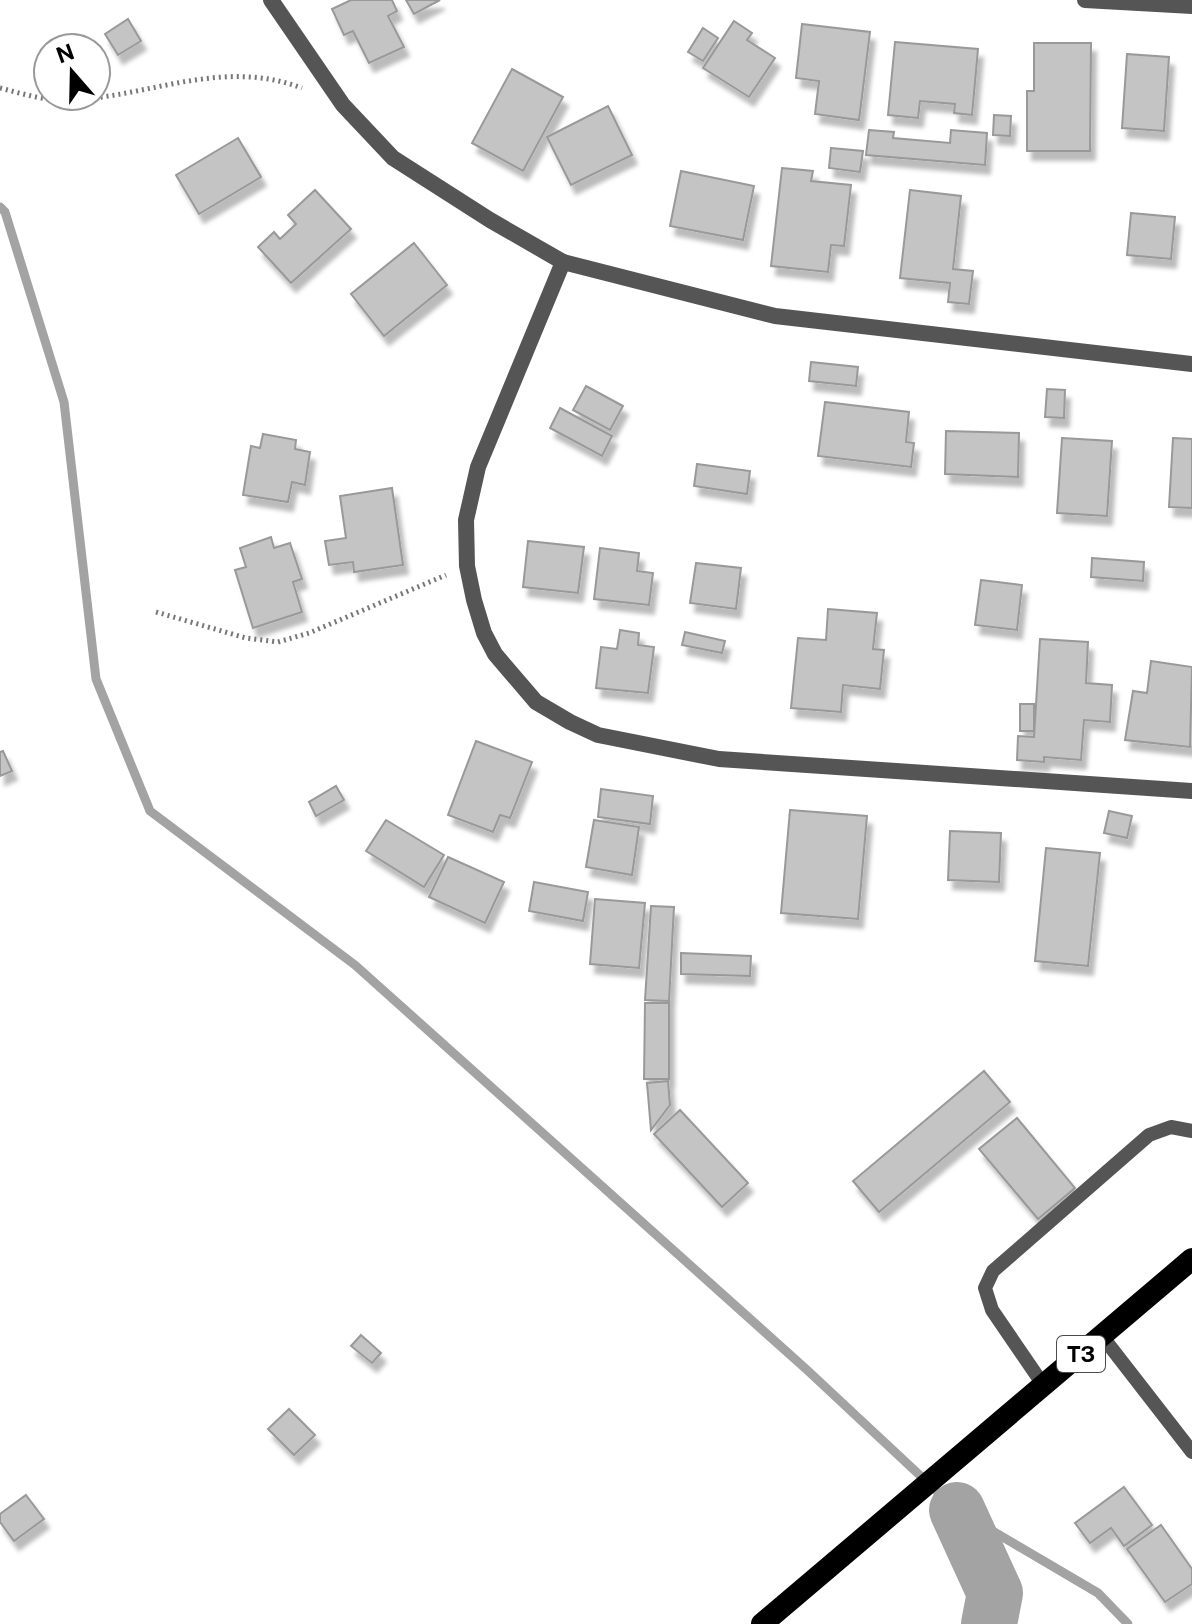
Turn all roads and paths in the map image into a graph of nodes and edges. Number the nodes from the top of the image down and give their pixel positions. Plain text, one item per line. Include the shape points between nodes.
1 (271, 0) edge
2 (1085, 0) edge
3 (1127, 1) edge
4 (1192, 6) edge
5 (0, 88) edge
6 (343, 105) junction
7 (563, 262) junction
8 (1192, 364) edge
9 (467, 566) junction
10 (156, 612) dead end
11 (1192, 791) edge
12 (1192, 1131) edge
13 (1192, 1259) edge
14 (1102, 1336) junction
15 (1044, 1386) junction
16 (1192, 1452) edge
17 (762, 1624) edge

1 - 6 street
2 - 3 street
3 - 4 street
5 - 6 path via 72,100 254,75
6 - 7 street via 393,158
7 - 8 street via 775,316
7 - 9 street via 478,467 466,520
9 - 10 path via 278,642 232,635
9 - 11 street via 484,633 495,654 536,702 598,735 719,759
12 - 15 lane via 1171,1127 1149,1135 993,1271 985,1288 992,1310
13 - 14 highway, T3
14 - 15 highway, T3
14 - 16 lane
15 - 17 highway, T3

